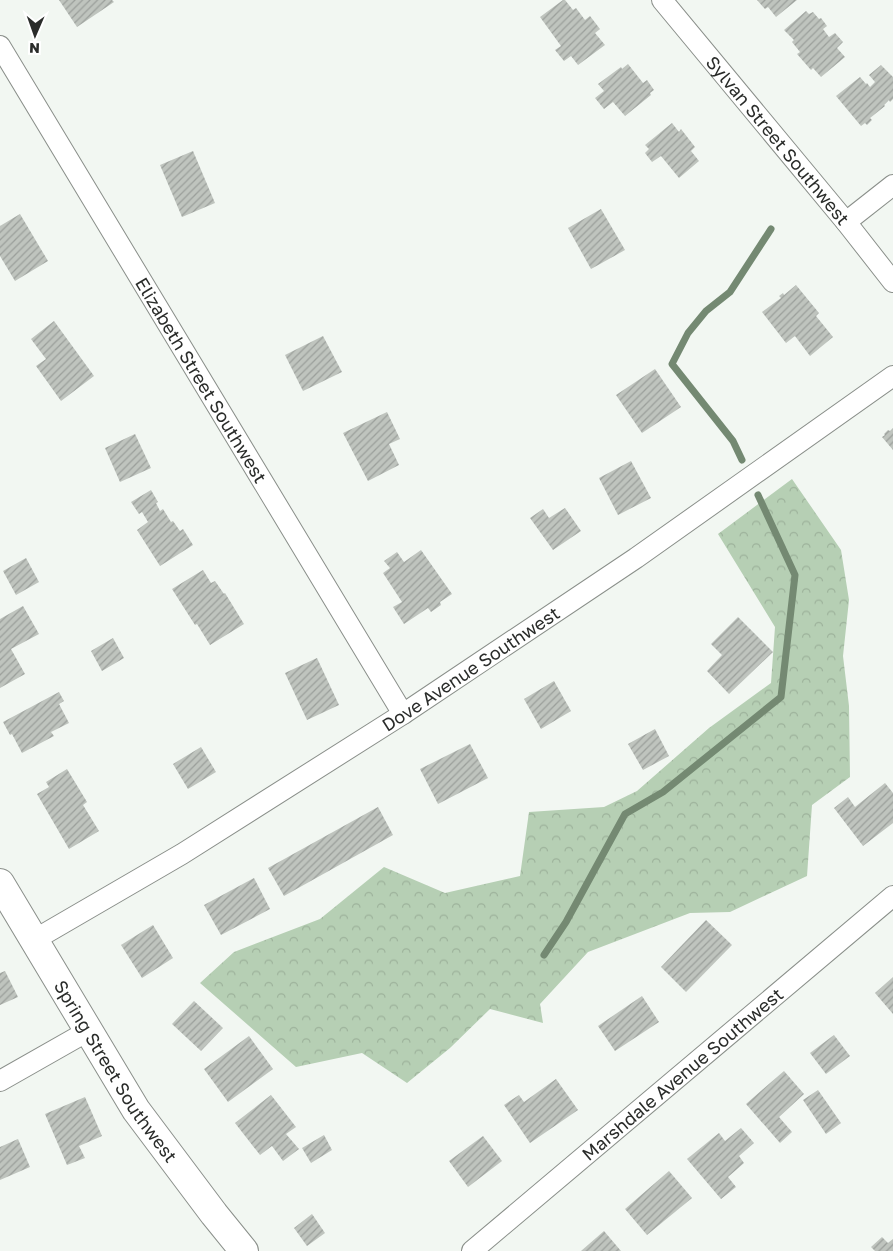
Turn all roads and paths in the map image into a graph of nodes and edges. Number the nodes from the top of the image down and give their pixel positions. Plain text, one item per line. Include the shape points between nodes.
1 (662, 0) edge
2 (0, 46) edge
3 (893, 185) edge
4 (846, 222) junction
5 (893, 282) edge
6 (893, 376) edge
7 (403, 714) junction
8 (0, 884) edge
9 (893, 896) edge
10 (34, 940) junction
11 (88, 1031) junction
12 (0, 1081) edge
13 (244, 1251) edge
14 (472, 1251) edge

1 - 4 street, Sylvan Street Southwest
2 - 7 street, Elizabeth Street Southwest
3 - 4 street
4 - 5 street, Sylvan Street Southwest
6 - 7 street, Dove Avenue Southwest via 636,558
7 - 10 street, Dove Avenue Southwest via 182,854
8 - 10 street, Spring Street Southwest
9 - 14 street, Marshdale Avenue Southwest
10 - 11 street, Spring Street Southwest
11 - 12 street
11 - 13 street, Spring Street Southwest via 136,1110

